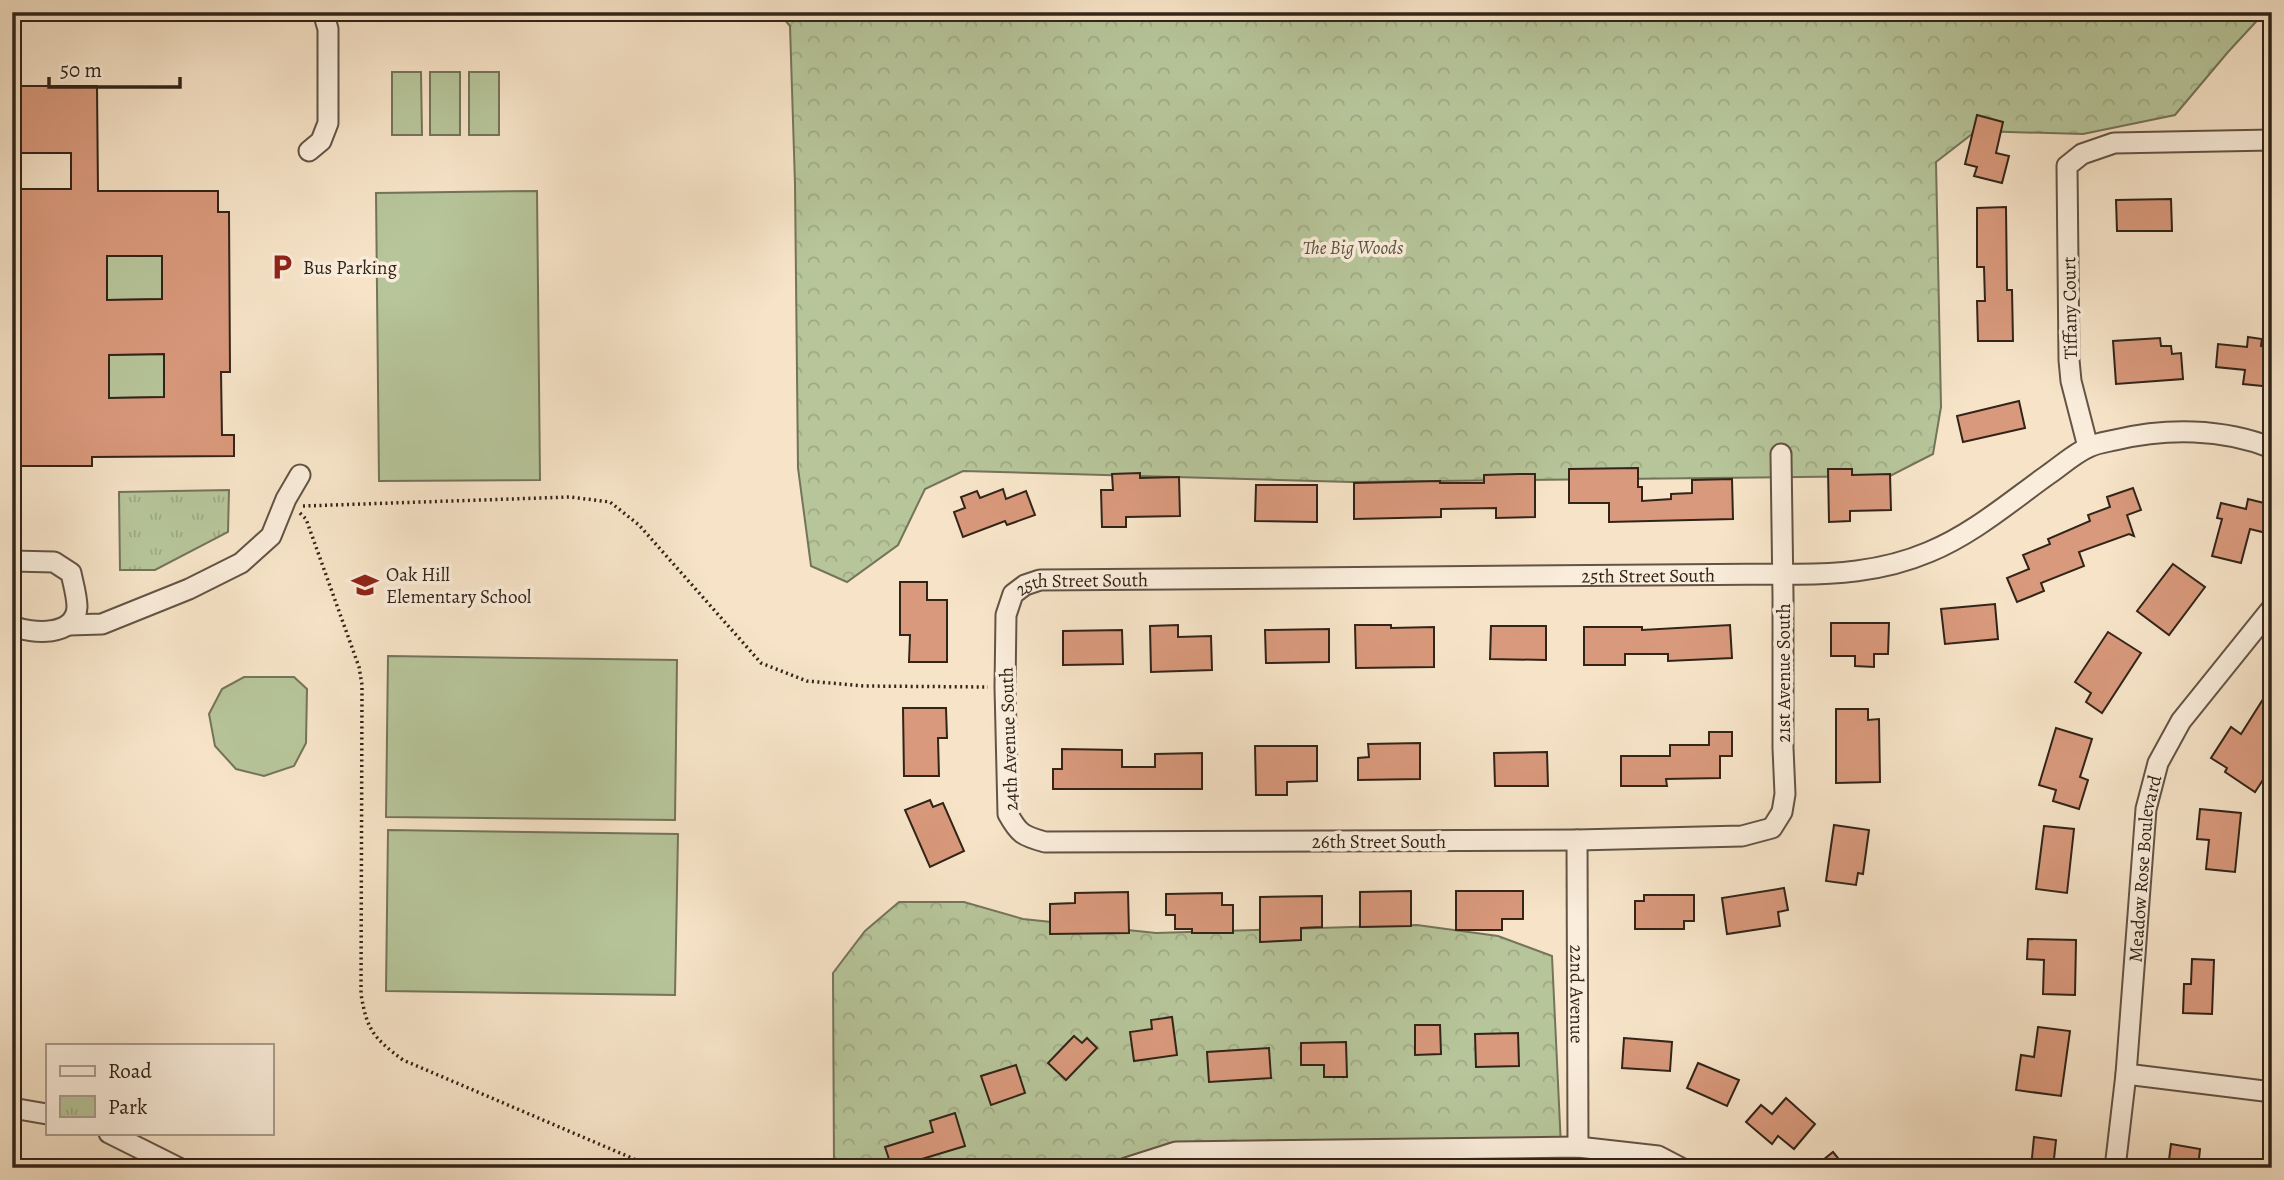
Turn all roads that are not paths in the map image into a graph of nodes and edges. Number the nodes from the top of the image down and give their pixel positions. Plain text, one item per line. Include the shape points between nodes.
1 (323, 12) edge
2 (2272, 140) edge
3 (309, 151) dead end
4 (2088, 447) junction
5 (2272, 448) edge
6 (1781, 454) dead end
7 (300, 475) dead end
8 (12, 561) edge
9 (1783, 574) junction
10 (2272, 608) edge
11 (1006, 615) joint
12 (69, 625) junction
13 (12, 626) edge
14 (1712, 838) joint
15 (1577, 841) junction
16 (1045, 842) joint
17 (2126, 1074) junction
18 (2272, 1092) edge
19 (12, 1108) edge
20 (46, 1114) edge
21 (111, 1134) edge
22 (1578, 1147) junction
23 (1306, 1159) edge
24 (179, 1168) edge
25 (1126, 1168) edge
26 (1681, 1168) edge
27 (2115, 1168) edge

1 - 3 street via 328,29 328,123 321,141
2 - 4 street, Tiffany Court via 2114,144 2082,154 2067,166 2069,360
4 - 5 street, 25th Street South via 2183,431 2210,432
4 - 9 street, 25th Street South via 1958,538 1929,552 1896,565 1857,572
6 - 9 street, 21st Avenue South
7 - 12 street via 271,536 241,563 102,624
8 - 12 street via 54,562 71,573 77,608
9 - 11 street, 25th Street South via 1040,580 1013,594
9 - 14 street, 21st Avenue South via 1782,812 1772,828
10 - 17 street, Meadow Rose Boulevard via 2181,720 2158,763 2146,809
11 - 16 street, 24th Avenue South via 1008,814 1017,831
12 - 13 street via 54,631 23,631
14 - 15 street, 26th Street South
15 - 16 street, 26th Street South
15 - 22 street, 22nd Avenue
17 - 18 street
17 - 27 street, Meadow Rose Boulevard
19 - 20 street
21 - 24 street
22 - 23 street
22 - 26 street via 1658,1156
23 - 25 street via 1176,1152

